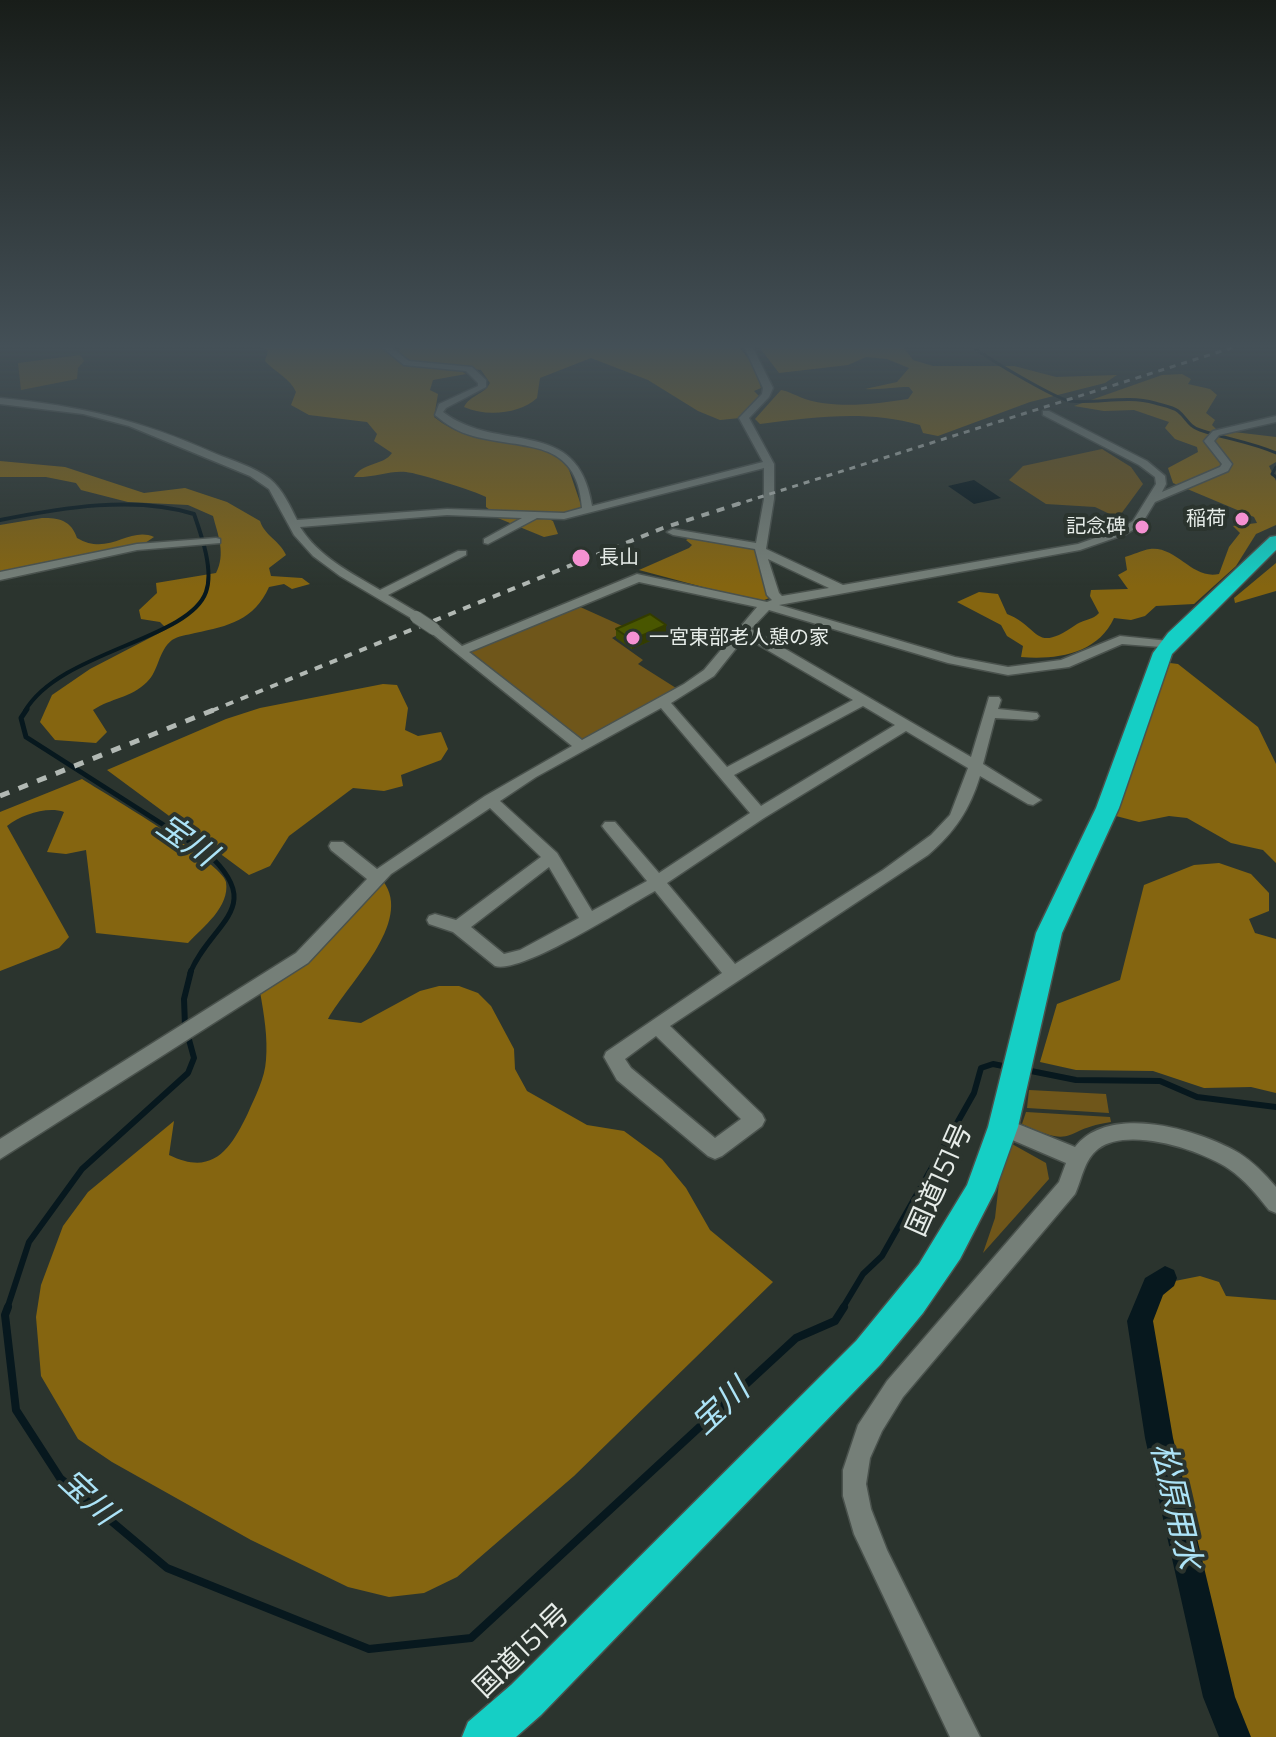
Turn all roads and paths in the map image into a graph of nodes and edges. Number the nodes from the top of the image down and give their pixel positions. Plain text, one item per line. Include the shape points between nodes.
1 (139, 425) edge
2 (455, 425) edge
3 (745, 425) edge
4 (1069, 425) edge
5 (1252, 425) edge
6 (769, 464) junction
7 (1151, 500) junction
8 (587, 510) junction
9 (535, 515) junction
10 (294, 524) junction
11 (673, 532) dead end
12 (216, 541) dead end
13 (488, 541) dead end
14 (1276, 541) edge
15 (760, 549) junction
16 (462, 553) dead end
17 (0, 576) edge
18 (839, 588) junction
19 (382, 593) junction
20 (780, 600) junction
21 (767, 606) junction
22 (743, 630) junction
23 (1169, 645) junction
24 (460, 651) junction
25 (864, 700) junction
26 (663, 702) junction
27 (1032, 716) dead end
28 (906, 725) junction
29 (581, 746) junction
30 (978, 765) junction
31 (727, 773) junction
32 (490, 800) junction
33 (1033, 800) dead end
34 (759, 814) junction
35 (610, 826) dead end
36 (337, 846) dead end
37 (551, 857) junction
38 (376, 877) junction
39 (656, 883) junction
40 (435, 920) dead end
41 (589, 920) junction
42 (459, 927) junction
43 (734, 975) junction
44 (657, 1025) junction
45 (1003, 1127) junction
46 (0, 1150) edge
47 (1078, 1158) junction
48 (1276, 1203) edge
49 (483, 1737) edge
50 (966, 1737) edge

1 - 10 street via 266,482
2 - 8 street via 466,433 560,451 577,467
3 - 6 street
4 - 7 street via 1152,468 1162,480
5 - 7 street via 1213,435 1209,441 1227,464 1224,469
6 - 8 street
6 - 15 street
7 - 18 street via 1129,529 1080,547
8 - 9 street
9 - 10 street via 447,512
9 - 13 street
10 - 19 street via 318,554
11 - 15 street
12 - 17 street via 137,547
14 - 23 highway, 国道151号
15 - 18 street
15 - 20 street via 773,595
16 - 19 street
18 - 20 street
19 - 24 street, bridge
20 - 21 street
21 - 22 street
21 - 23 street via 1008,671 1064,664 1120,640
21 - 24 street via 637,578
22 - 25 street
22 - 26 street via 709,673
23 - 45 highway, 国道151号 via 1098,830 1050,928 1033,982
24 - 29 street
25 - 28 street
25 - 31 street
26 - 29 street
26 - 31 street
27 - 30 street via 992,707
28 - 30 street
28 - 34 street
29 - 32 street
30 - 33 street
30 - 43 street via 946,830
31 - 34 street
32 - 37 street
32 - 38 street
34 - 39 street
35 - 39 street
36 - 38 street
37 - 41 street
37 - 42 street
38 - 46 street via 302,958
39 - 41 street
39 - 43 street
40 - 42 street
41 - 42 street via 524,956 501,961
43 - 44 street
44 - 44 street via 613,1057 624,1074 715,1150 755,1120
45 - 47 street
45 - 49 highway, 国道151号 via 954,1245 916,1299 802,1421
47 - 48 street via 1092,1142 1122,1132 1189,1140 1247,1171
47 - 50 street via 1068,1187 895,1389 859,1451 854,1485 868,1537

